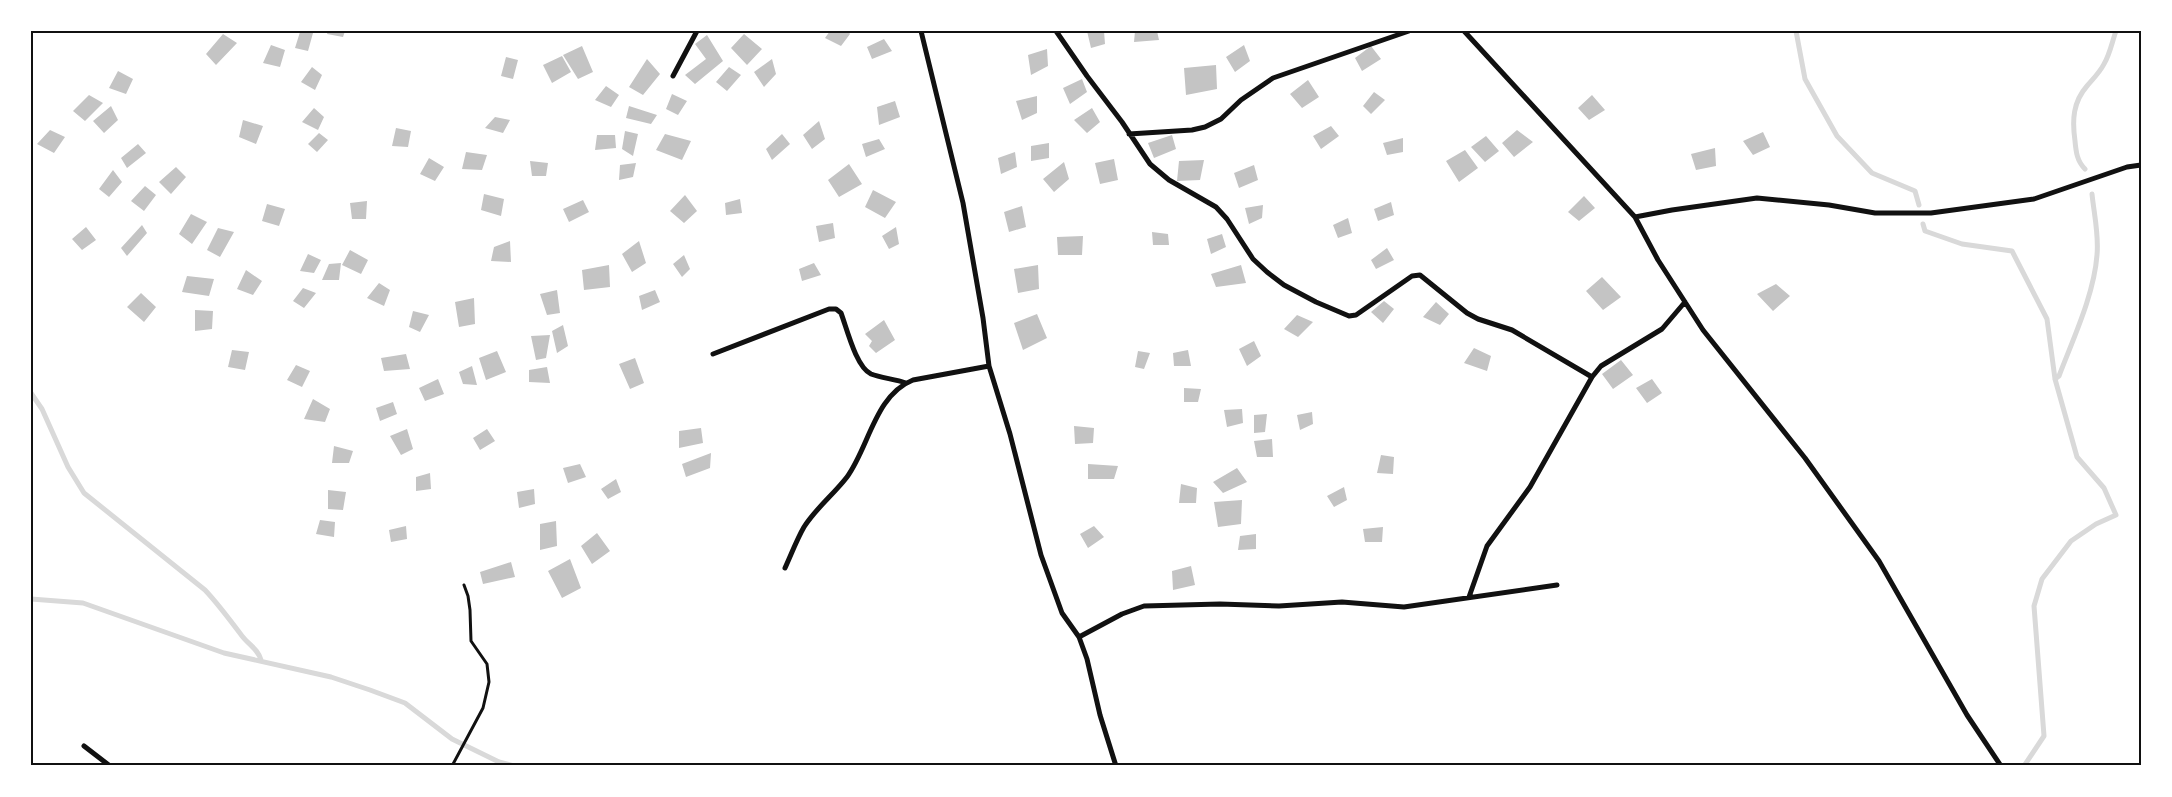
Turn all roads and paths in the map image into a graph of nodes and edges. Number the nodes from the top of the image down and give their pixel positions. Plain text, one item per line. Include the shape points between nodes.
1 (697, 31) edge
2 (921, 31) edge
3 (1056, 31) edge
4 (1409, 31) edge
5 (1464, 31) edge
6 (673, 76) dead end
7 (1129, 134) junction
8 (2141, 166) edge
9 (1635, 218) junction
10 (1685, 302) junction
11 (713, 354) dead end
12 (988, 366) junction
13 (1592, 376) junction
14 (906, 383) junction
15 (785, 568) dead end
16 (464, 585) dead end
17 (1557, 585) dead end
18 (1469, 598) junction
19 (1079, 637) junction
20 (84, 746) dead end
21 (110, 766) edge
22 (452, 766) edge
23 (1116, 766) edge
24 (2001, 766) edge

1 - 6 street
2 - 12 street via 963,203
3 - 7 street
4 - 7 street via 1273,78 1221,119 1205,127
5 - 9 street
7 - 13 street via 1150,164 1169,180 1216,208 1227,219 1253,259 1267,272 1316,302 1349,316 1356,315 1412,276 1420,275 1467,313 1512,330
8 - 9 street via 2127,167 2034,198 1931,213 1875,213 1756,198
9 - 10 street
10 - 13 street via 1662,329 1601,366
10 - 24 street via 1703,330 1805,458 1879,561 1968,716
11 - 14 street via 836,309 841,313 864,369 871,374
12 - 14 street
12 - 19 street via 1010,434 1041,555 1062,613
13 - 18 street via 1530,487 1487,546
14 - 15 street via 881,411 846,478 804,527
16 - 22 path via 470,610 471,641 487,664 489,682 483,708
17 - 18 street
18 - 19 street via 1404,607 1342,602 1279,606 1144,606
19 - 23 street
20 - 21 street

